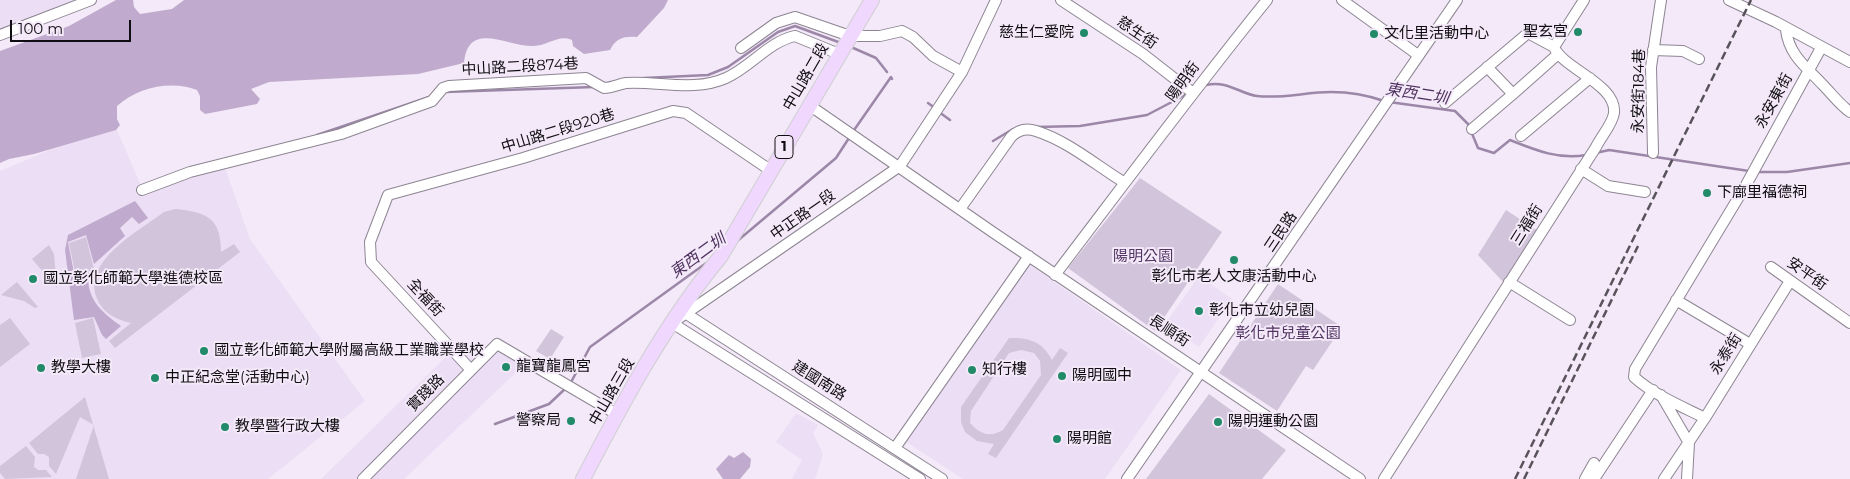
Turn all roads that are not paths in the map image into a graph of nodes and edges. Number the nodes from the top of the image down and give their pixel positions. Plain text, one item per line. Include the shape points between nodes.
1 (91, 0) edge
2 (872, 0) edge
3 (996, 0) edge
4 (1061, 0) edge
5 (1267, 0) edge
6 (1342, 0) edge
7 (1457, 0) edge
8 (1584, 0) edge
9 (1661, 0) edge
10 (1729, 0) edge
11 (1745, 5) edge
12 (812, 22) junction
13 (1786, 30) junction
14 (0, 35) edge
15 (805, 38) junction
16 (844, 44) junction
17 (741, 48) dead end
18 (1821, 48) junction
19 (1654, 50) junction
20 (1555, 51) junction
21 (1418, 54) junction
22 (1699, 59) dead end
23 (1850, 62) edge
24 (1487, 67) junction
25 (1808, 71) junction
26 (962, 72) junction
27 (1590, 78) junction
28 (1193, 93) junction
29 (1512, 94) junction
30 (1445, 103) dead end
31 (809, 105) junction
32 (1850, 112) edge
33 (1472, 130) dead end
34 (1521, 136) dead end
35 (1653, 153) dead end
36 (900, 166) junction
37 (1581, 169) junction
38 (770, 170) junction
39 (1125, 183) junction
40 (142, 190) dead end
41 (1645, 192) dead end
42 (960, 210) junction
43 (370, 242) joint
44 (1029, 256) junction
45 (1771, 267) dead end
46 (1055, 275) junction
47 (1790, 281) junction
48 (1509, 282) junction
49 (1676, 300) junction
50 (684, 312) junction
51 (1570, 320) dead end
52 (672, 323) junction
53 (1850, 323) edge
54 (1750, 344) junction
55 (471, 370) junction
56 (1201, 371) junction
57 (1657, 393) junction
58 (618, 415) junction
59 (1705, 418) junction
60 (1689, 444) junction
61 (895, 448) junction
62 (1594, 463) dead end
63 (363, 479) edge
64 (582, 479) edge
65 (920, 479) edge
66 (942, 479) edge
67 (1127, 479) edge
68 (1360, 479) edge
69 (1384, 479) edge
70 (1585, 479) edge
71 (1594, 479) edge
72 (1664, 479) edge
73 (1687, 479) edge

1 - 14 street
2 - 16 main road, 中山路二段 / 1
3 - 26 street
4 - 28 street, 慈生街 via 1142,54
5 - 28 street, 陽明街
6 - 21 street
7 - 21 street, 三民路
8 - 20 street
9 - 19 street, 永安街184巷
10 - 11 street
11 - 13 street
12 - 15 street
12 - 16 street
12 - 17 street via 795,17 776,23
13 - 18 street
13 - 25 street via 1788,43
15 - 16 street
15 - 40 street, 中山路二段874巷 via 785,38 729,77 716,82 668,86 624,83 604,88 579,78 443,88 435,99 341,134 190,172
16 - 26 street via 902,31 933,56
16 - 31 main road, 中山路二段 / 1
18 - 23 street
18 - 25 street, 永安東街
19 - 22 street via 1683,51
19 - 35 street, 永安街184巷 via 1651,67
20 - 24 street, 三福街 via 1528,33
20 - 27 street, 三福街
20 - 29 street
21 - 56 street, 三民路
24 - 29 street
24 - 30 street
25 - 32 street
25 - 49 street, 永安東街 via 1746,185
26 - 36 street, 中正路一段
27 - 34 street
27 - 37 street, 三福街 via 1598,83 1612,102 1614,113
28 - 39 street, 陽明街
29 - 33 street
31 - 36 street, 長順街
31 - 38 main road, 中山路二段 / 1
36 - 42 street, 長順街
36 - 50 street, 中正路一段
37 - 41 street via 1608,186
37 - 48 street, 三福街
38 - 43 street, 中山路二段920巷 via 686,113 673,112 388,195
38 - 50 main road, 中山路二段 / 1 via 724,251 690,293
39 - 42 street via 1061,143 1035,131 1016,132
39 - 46 street, 陽明街
42 - 44 street, 長順街
43 - 55 street, 全福街 via 371,262
44 - 46 street, 長順街
44 - 61 street
45 - 47 street, 安平街
46 - 56 street, 長順街
47 - 53 street, 安平街
47 - 54 street, 永泰街
48 - 51 street
48 - 69 street, 三福街
49 - 54 street
49 - 57 street via 1635,368 1634,377
50 - 52 main road, 中山路二段 / 1
50 - 61 street, 建國南路
52 - 58 main road, 中山路三段 / 1
52 - 65 street, 建國南路
54 - 59 street, 永泰街
55 - 58 street, 實踐路 via 497,344
55 - 63 street, 實踐路
56 - 67 street, 三民路
56 - 68 street, 長順街
57 - 59 street
57 - 60 street
57 - 71 street
58 - 64 main road, 中山路三段 / 1
59 - 60 street, 永泰街
60 - 72 street, 永泰街
60 - 73 street
61 - 66 street, 建國南路
62 - 70 street

